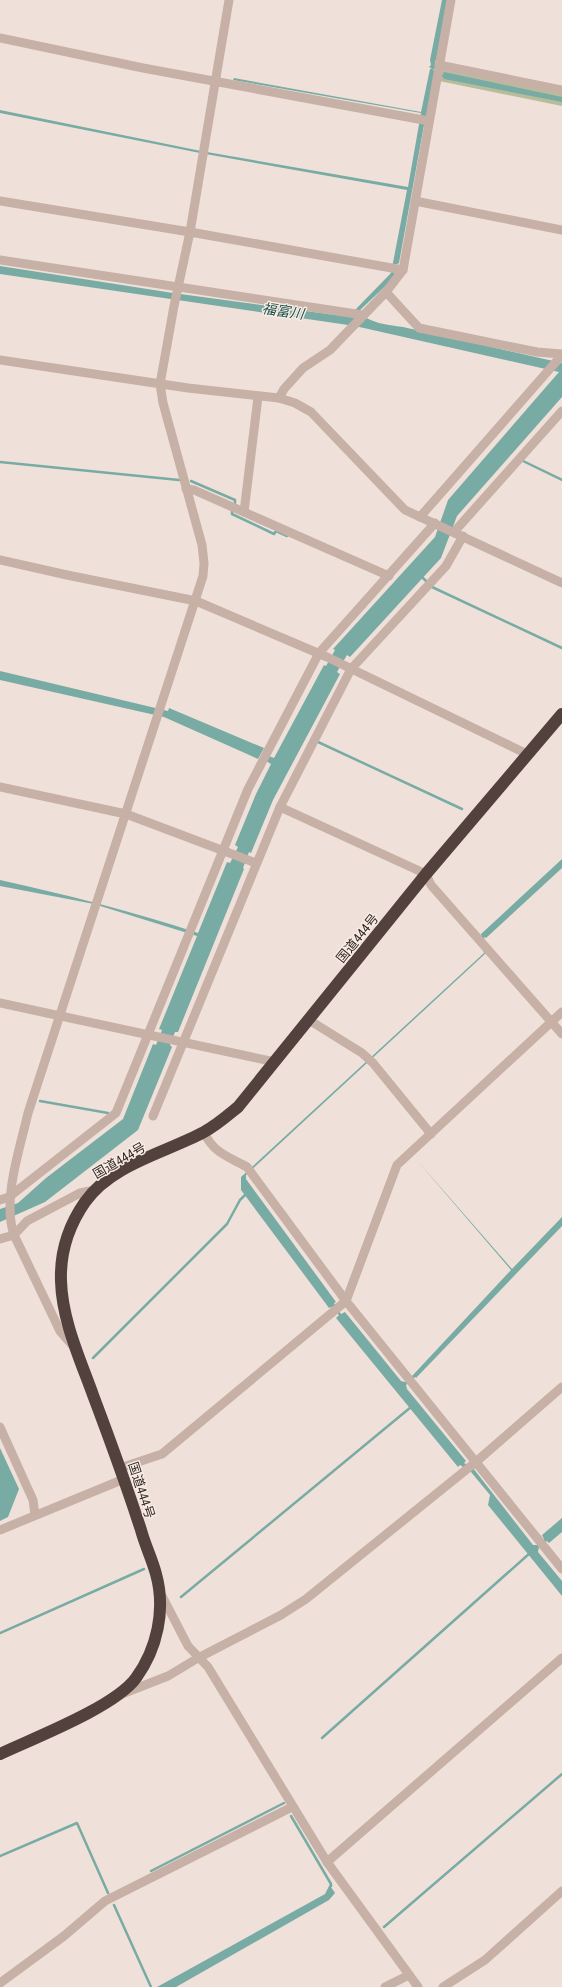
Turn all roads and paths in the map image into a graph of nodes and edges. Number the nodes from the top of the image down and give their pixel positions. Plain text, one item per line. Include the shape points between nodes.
1 (229, 0) edge
2 (451, 0) edge
3 (0, 38) edge
4 (438, 71) junction
5 (215, 81) junction
6 (562, 90) edge
7 (429, 120) junction
8 (0, 201) edge
9 (415, 201) junction
10 (562, 230) edge
11 (190, 232) junction
12 (0, 260) edge
13 (397, 269) junction
14 (177, 290) junction
15 (386, 292) junction
16 (358, 315) junction
17 (561, 356) edge
18 (0, 360) edge
19 (160, 384) junction
20 (258, 397) junction
21 (279, 398) junction
22 (562, 410) edge
23 (186, 489) junction
24 (244, 512) junction
25 (420, 517) junction
26 (436, 524) junction
27 (454, 532) junction
28 (463, 536) junction
29 (0, 560) edge
30 (388, 576) junction
31 (562, 583) edge
32 (196, 601) junction
33 (323, 655) junction
34 (348, 667) junction
35 (562, 714) edge
36 (527, 754) junction
37 (0, 786) edge
38 (280, 807) junction
39 (126, 814) junction
40 (227, 852) junction
41 (252, 861) junction
42 (426, 874) junction
43 (0, 1003) edge
44 (562, 1012) edge
45 (61, 1016) junction
46 (309, 1020) junction
47 (551, 1022) junction
48 (562, 1034) edge
49 (151, 1035) junction
50 (180, 1042) junction
51 (275, 1062) junction
52 (153, 1116) dead end
53 (204, 1132) junction
54 (431, 1134) junction
55 (95, 1190) junction
56 (9, 1197) junction
57 (0, 1200) edge
58 (12, 1230) junction
59 (0, 1239) edge
60 (346, 1301) junction
61 (77, 1352) junction
62 (562, 1387) edge
63 (0, 1427) edge
64 (471, 1466) junction
65 (120, 1468) junction
66 (124, 1479) junction
67 (35, 1515) junction
68 (0, 1530) edge
69 (562, 1568) edge
70 (159, 1590) junction
71 (198, 1658) junction
72 (562, 1658) edge
73 (116, 1696) junction
74 (0, 1754) edge
75 (292, 1806) junction
76 (327, 1862) junction
77 (562, 1891) edge
78 (409, 1975) junction
79 (0, 1983) edge
80 (385, 1987) edge
81 (418, 1987) edge
82 (443, 1987) edge

1 - 5 street
2 - 4 street
3 - 5 street
4 - 6 street
4 - 7 street
5 - 7 street
5 - 11 street
7 - 9 street
8 - 11 street
9 - 10 street
9 - 13 street
11 - 13 street
11 - 14 street
12 - 14 street
13 - 15 street
14 - 16 street
14 - 19 street
15 - 16 street
15 - 17 street via 419,328
16 - 21 street via 350,329 330,350 303,368
17 - 25 street
18 - 19 street
19 - 20 street
19 - 23 street
20 - 21 street
20 - 24 street
21 - 25 street via 311,412 405,510
22 - 27 street
23 - 24 street via 194,490
23 - 32 street via 202,545 204,562
24 - 30 street
25 - 26 street
26 - 27 street
26 - 30 street
27 - 28 street
28 - 31 street
28 - 34 street via 446,566
29 - 32 street
30 - 33 street
32 - 33 street
32 - 39 street
33 - 34 street
33 - 40 street via 248,789
34 - 36 street
34 - 38 street
35 - 36 highway, 国道444号
36 - 42 highway, 国道444号
37 - 39 street
38 - 41 street
38 - 42 street
39 - 40 street
39 - 45 street
40 - 41 street
40 - 49 street
41 - 50 street
42 - 46 highway, 国道444号
42 - 47 street via 431,885
43 - 45 street
44 - 47 street
45 - 49 street
45 - 56 street via 28,1113
46 - 51 highway, 国道444号
46 - 54 street via 369,1060
47 - 48 street
47 - 54 street
49 - 50 street
49 - 56 street via 116,1113
50 - 51 street
50 - 52 street
51 - 53 highway, 国道444号 via 238,1107
53 - 55 highway, 国道444号 via 130,1167
53 - 60 street via 207,1139 224,1156 250,1170
54 - 60 street via 397,1165
55 - 58 street via 80,1192
55 - 61 highway, 国道444号 via 84,1203 70,1229 63,1253 63,1304
56 - 57 street
56 - 58 street
58 - 59 street
58 - 61 street via 60,1331
60 - 64 street via 410,1380
60 - 65 street via 162,1454
61 - 65 highway, 国道444号
62 - 64 street
63 - 67 street via 33,1500
64 - 69 street
64 - 71 street via 306,1599 281,1615
65 - 66 highway, 国道444号
66 - 67 street
66 - 70 highway, 国道444号
67 - 68 street
70 - 71 street via 188,1646
70 - 73 highway, 国道444号 via 160,1610 154,1645 135,1680
71 - 73 street via 168,1676
71 - 75 street via 208,1667
72 - 76 street
73 - 74 highway, 国道444号 via 85,1714
75 - 76 street
75 - 79 street via 105,1901 64,1936
76 - 78 street
77 - 82 street via 485,1960
78 - 80 street
78 - 81 street

